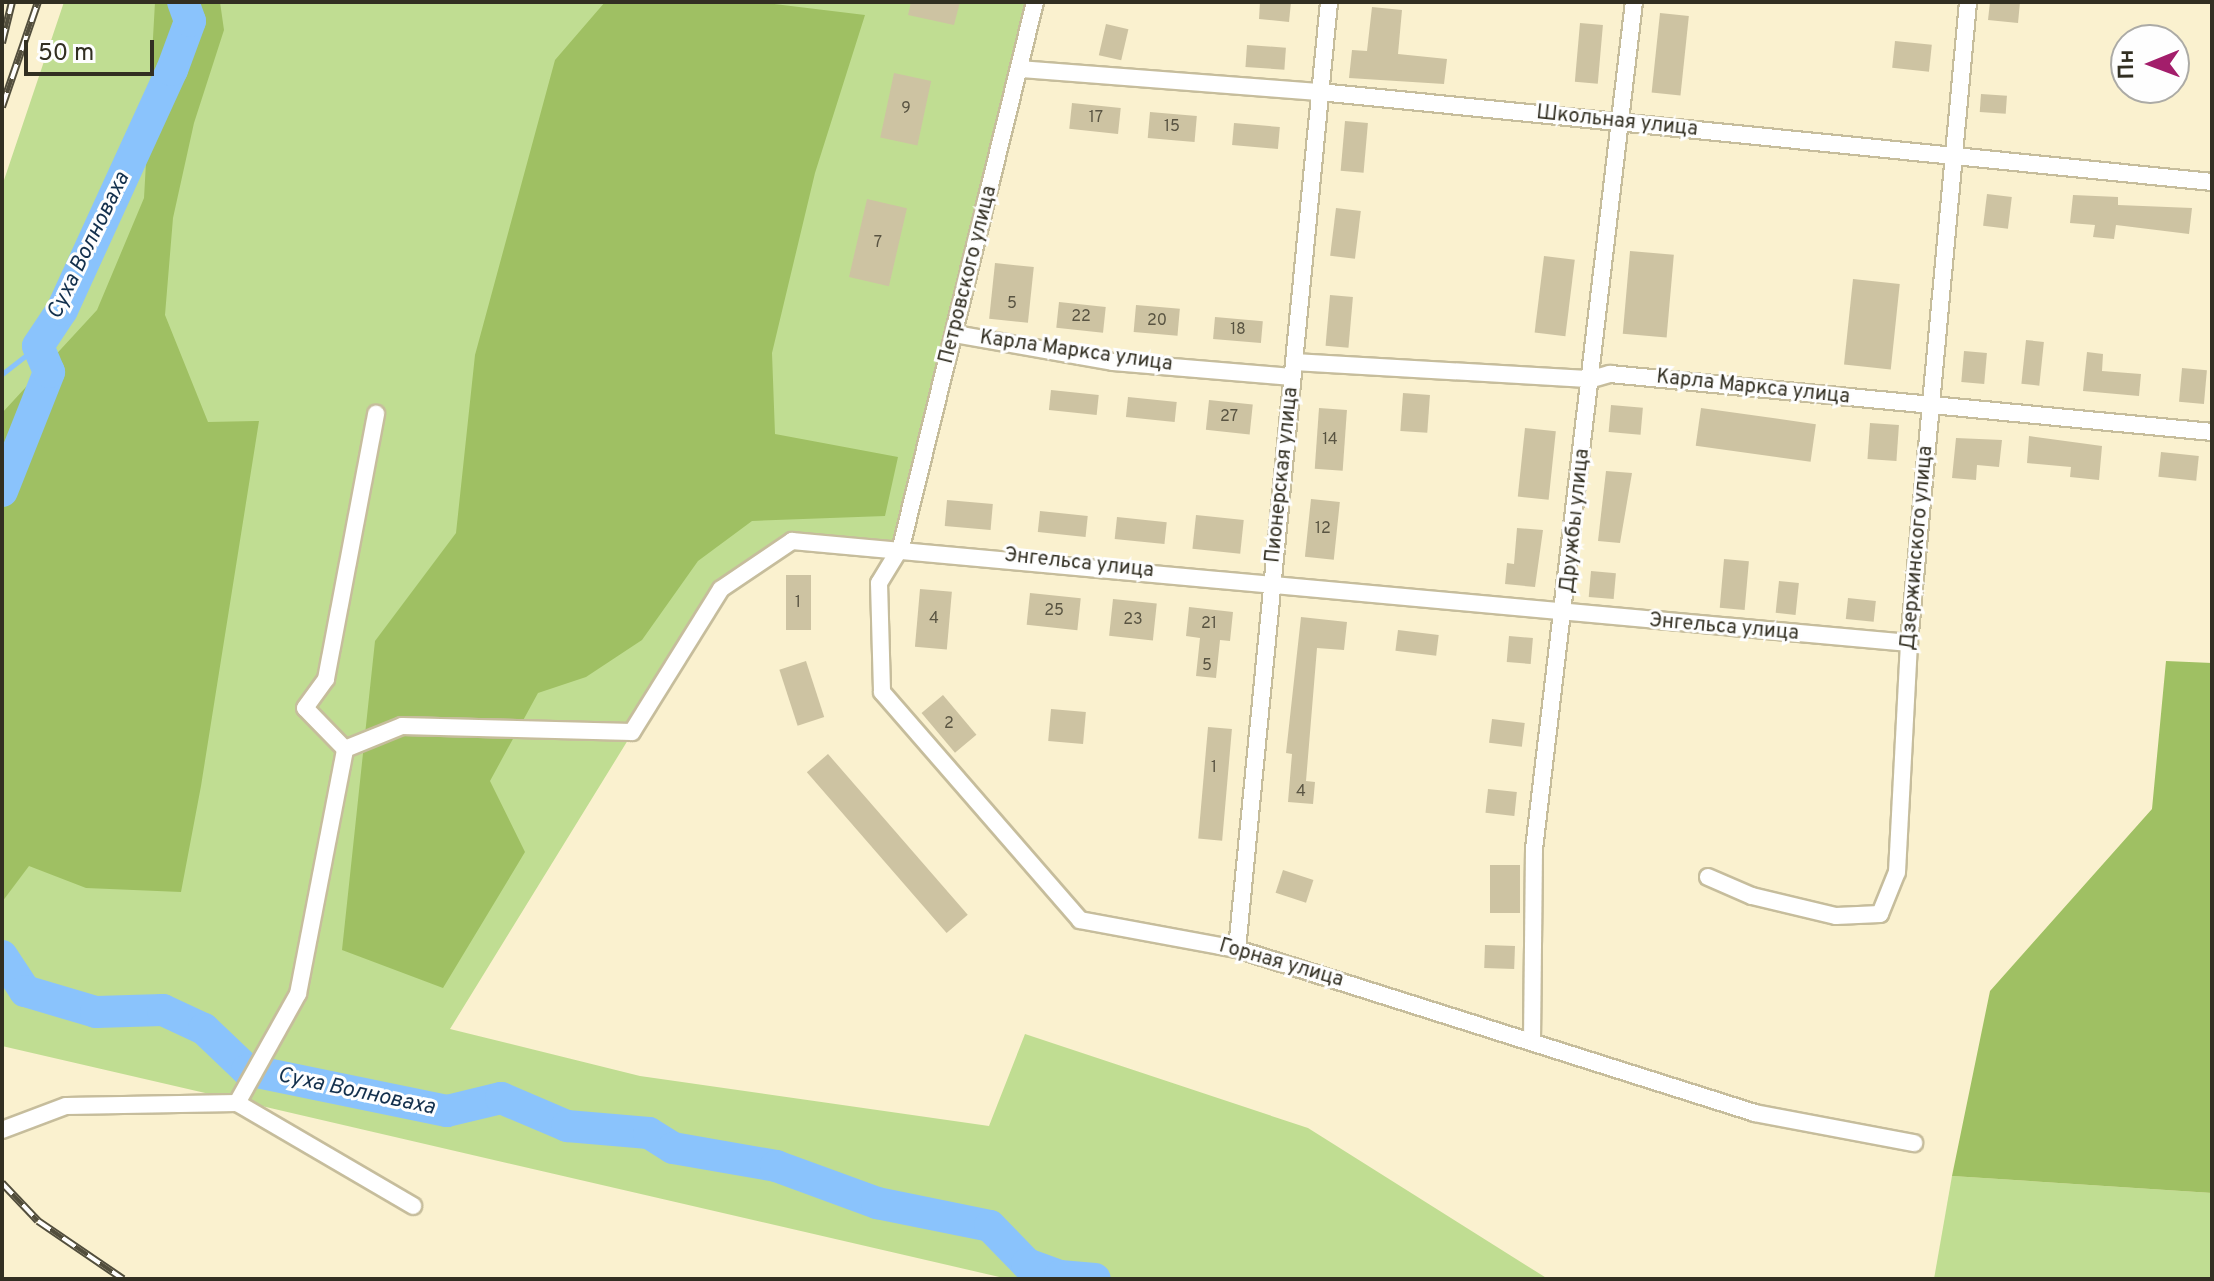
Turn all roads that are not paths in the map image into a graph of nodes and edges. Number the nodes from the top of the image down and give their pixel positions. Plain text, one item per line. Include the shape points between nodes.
1 (1035, 2) edge
2 (1329, 2) edge
3 (1634, 2) edge
4 (1968, 2) edge
5 (1020, 69) junction
6 (1320, 92) junction
7 (1620, 122) junction
8 (1953, 156) junction
9 (2212, 182) edge
10 (955, 334) junction
11 (1293, 369) junction
12 (1592, 379) junction
13 (1930, 406) junction
14 (376, 414) dead end
15 (2212, 432) edge
16 (901, 547) junction
17 (1272, 583) junction
18 (1565, 615) junction
19 (1909, 643) junction
20 (345, 749) junction
21 (1708, 877) dead end
22 (1237, 949) junction
23 (1532, 1041) junction
24 (237, 1103) junction
25 (2, 1130) edge
26 (1914, 1143) dead end
27 (413, 1206) dead end

1 - 5 street, Петровского улица
2 - 6 street, Пионерская улица
3 - 7 street, Дружбы улица
4 - 8 street, Дзержинского улица
5 - 6 street, Школьная улица
5 - 10 street, Петровского улица
6 - 7 street, Школьная улица
6 - 11 street, Пионерская улица
7 - 8 street, Школьная улица
7 - 12 street, Дружбы улица
8 - 9 street, Школьная улица
8 - 13 street, Дзержинского улица
10 - 11 street, Карла Маркса улица via 1113,362
10 - 16 street, Петровского улица
11 - 12 street, Карла Маркса улица
11 - 17 street, Пионерская улица
12 - 13 street, Карла Маркса улица via 1610,374
12 - 18 street, Дружбы улица
13 - 15 street, Карла Маркса улица
13 - 19 street, Дзержинского улица
14 - 20 street via 326,679 305,708
16 - 17 street, Энгельса улица
16 - 20 street, Энгельса улица via 792,541 721,589 632,732 402,726
16 - 22 street, Горная улица via 879,583 882,692 1080,920
17 - 18 street, Энгельса улица
17 - 22 street, Пионерская улица
18 - 19 street, Энгельса улица
18 - 23 street, Дружбы улица via 1534,849
19 - 21 street, Дзержинского улица via 1897,872 1880,914 1836,916 1752,896
20 - 24 street via 298,994
22 - 23 street, Горная улица
23 - 26 street, Горная улица via 1755,1113
24 - 25 street via 66,1106
24 - 27 street

